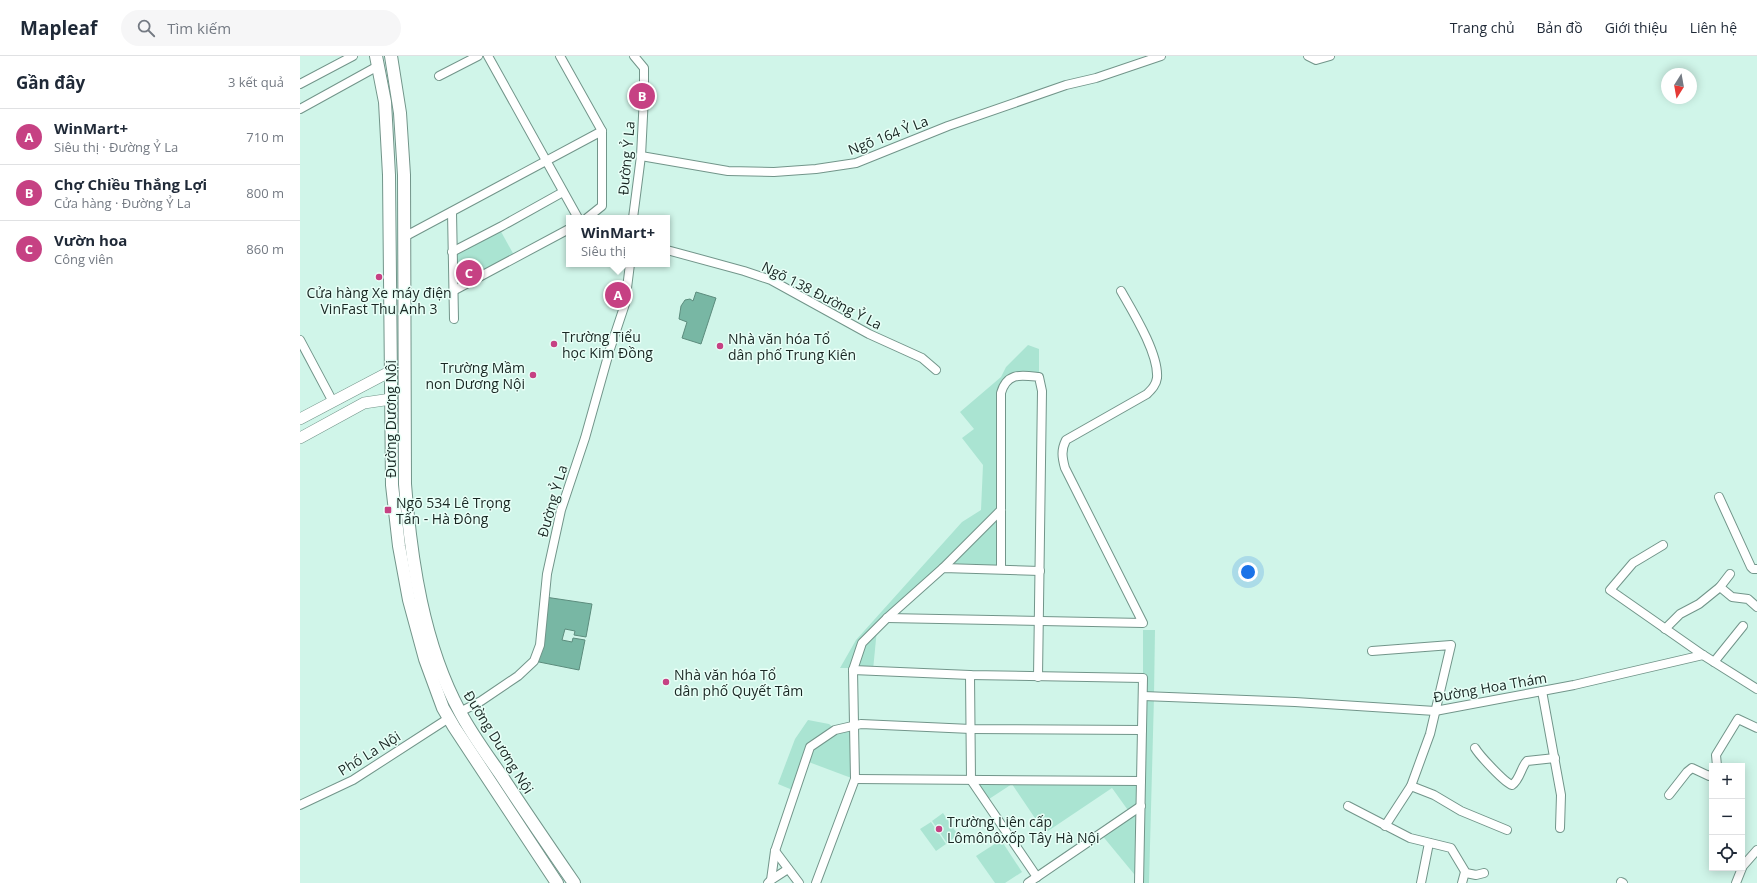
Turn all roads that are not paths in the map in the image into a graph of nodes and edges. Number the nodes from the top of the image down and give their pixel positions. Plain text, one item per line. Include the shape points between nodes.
1 (352, 56) edge
2 (392, 56) edge
3 (478, 56) edge
4 (488, 56) edge
5 (560, 56) edge
6 (634, 56) edge
7 (1161, 56) edge
8 (1308, 56) edge
9 (1330, 56) edge
10 (377, 61) edge
11 (439, 76) dead end
12 (300, 84) edge
13 (300, 109) edge
14 (602, 131) junction
15 (641, 156) junction
16 (546, 161) junction
17 (390, 175) junction
18 (404, 175) junction
19 (564, 192) junction
20 (452, 212) junction
21 (576, 215) edge
22 (591, 215) edge
23 (634, 215) edge
24 (566, 231) edge
25 (404, 237) junction
26 (670, 251) edge
27 (452, 252) junction
28 (630, 267) edge
29 (453, 290) junction
30 (1121, 291) dead end
31 (454, 319) dead end
32 (300, 340) edge
33 (936, 370) dead end
34 (391, 371) junction
35 (392, 399) junction
36 (333, 402) junction
37 (340, 415) junction
38 (300, 419) edge
39 (300, 438) edge
40 (1719, 497) dead end
41 (1001, 510) junction
42 (1663, 545) dead end
43 (943, 568) junction
44 (1001, 569) junction
45 (1757, 569) edge
46 (1040, 570) junction
47 (1730, 574) dead end
48 (1720, 587) junction
49 (1757, 607) edge
50 (887, 618) junction
51 (1039, 622) junction
52 (1743, 626) dead end
53 (1665, 629) junction
54 (1372, 651) dead end
55 (1703, 655) junction
56 (1714, 662) junction
57 (853, 670) junction
58 (970, 676) junction
59 (1038, 676) junction
60 (1757, 689) edge
61 (1542, 691) junction
62 (1143, 696) junction
63 (1435, 711) junction
64 (454, 715) junction
65 (866, 724) junction
66 (853, 725) junction
67 (1757, 728) edge
68 (971, 729) junction
69 (1142, 730) junction
70 (854, 736) junction
71 (1475, 748) dead end
72 (1555, 758) junction
73 (1717, 763) edge
74 (1709, 776) edge
75 (855, 779) junction
76 (971, 780) junction
77 (1141, 781) junction
78 (1411, 786) junction
79 (1669, 795) dead end
80 (300, 805) edge
81 (1140, 806) junction
82 (1348, 806) dead end
83 (1385, 826) junction
84 (1560, 828) dead end
85 (1507, 830) dead end
86 (1429, 843) junction
87 (1757, 850) edge
88 (775, 851) junction
89 (1745, 864) edge
90 (788, 869) junction
91 (1741, 871) edge
92 (1464, 872) junction
93 (1484, 873) dead end
94 (1037, 877) junction
95 (769, 882) edge
96 (557, 883) edge
97 (574, 883) edge
98 (799, 883) edge
99 (816, 883) edge
100 (1028, 883) edge
101 (1139, 883) edge
102 (1421, 883) edge
103 (1462, 883) edge
104 (1736, 883) edge

1 - 12 street
2 - 18 main road, Đường Dương Nội via 400,113
3 - 11 street
4 - 16 street
5 - 14 street
6 - 15 street, Đường Ỷ La via 644,68
7 - 15 street, Ngõ 164 Ỷ La via 1096,78 1066,85 948,126 856,163 774,172 728,171
8 - 9 street via 1316,60
10 - 13 street
10 - 17 main road, Đường Dương Nội via 385,102
14 - 16 street
14 - 22 street via 602,206
15 - 23 street, Đường Ỷ La
16 - 19 street
16 - 20 street
17 - 18 main road
17 - 34 main road, Đường Dương Nội
18 - 25 main road, Đường Dương Nội
19 - 21 street
19 - 27 street
20 - 25 street
20 - 27 street
24 - 29 street
25 - 64 main road, Đường Dương Nội via 405,484 409,535 429,635
26 - 33 street, Ngõ 138 Đường Ỷ La via 771,280 869,334 922,358
27 - 29 street
28 - 64 street, Đường Ỷ La via 623,311 561,510 547,574 540,645 534,661 518,676
29 - 31 street
30 - 51 street via 1148,342 1157,377 1154,386 1147,394 1066,440 1062,447 1062,457 1065,468 1143,623
32 - 36 street
34 - 35 main road, Đường Dương Nội
34 - 36 main road
35 - 37 main road via 364,403
35 - 64 main road, Đường Dương Nội via 392,485 409,600 434,685
36 - 37 main road
36 - 38 main road
37 - 39 main road
40 - 45 street via 1751,567
41 - 43 street
41 - 44 street
41 - 46 street via 1001,393 1004,384 1017,375 1039,377 1042,391
42 - 53 street via 1633,563 1610,590
43 - 44 street
43 - 50 street
44 - 46 street
46 - 51 street
47 - 48 street
48 - 49 street via 1732,597 1748,599
48 - 53 street via 1699,604 1680,614
50 - 51 street
50 - 57 street via 862,643
51 - 59 street
52 - 56 street
53 - 55 street
54 - 63 street via 1452,645
55 - 56 street
55 - 61 street, Đường Hoa Thám
56 - 60 street
57 - 58 street
57 - 66 street
58 - 59 street
58 - 68 street
59 - 62 street via 1143,678
61 - 63 street, Đường Hoa Thám
61 - 72 street
62 - 63 street, Đường Hoa Thám
62 - 69 street
63 - 78 street via 1430,734
64 - 80 street, Phố La Nội via 353,780
64 - 96 main road, Đường Dương Nội
64 - 97 main road, Đường Dương Nội via 477,740
65 - 66 street
65 - 68 street
65 - 70 street
66 - 70 street
66 - 88 street via 835,730 810,747
67 - 73 street via 1738,719 1716,755
68 - 69 street
68 - 76 street
69 - 77 street
70 - 75 street
71 - 72 street via 1506,783 1512,785 1527,761
72 - 84 street via 1561,795
74 - 79 street via 1692,768
75 - 76 street
75 - 99 street
76 - 77 street
76 - 94 street
77 - 81 street
78 - 83 street
78 - 85 street
81 - 94 street
81 - 101 street
82 - 83 street
83 - 86 street via 1410,838
86 - 92 street via 1452,849
86 - 102 street
87 - 89 street
88 - 90 street
88 - 95 street
90 - 95 street
90 - 98 street
91 - 104 street
92 - 93 street via 1476,875
92 - 103 street
94 - 100 street

